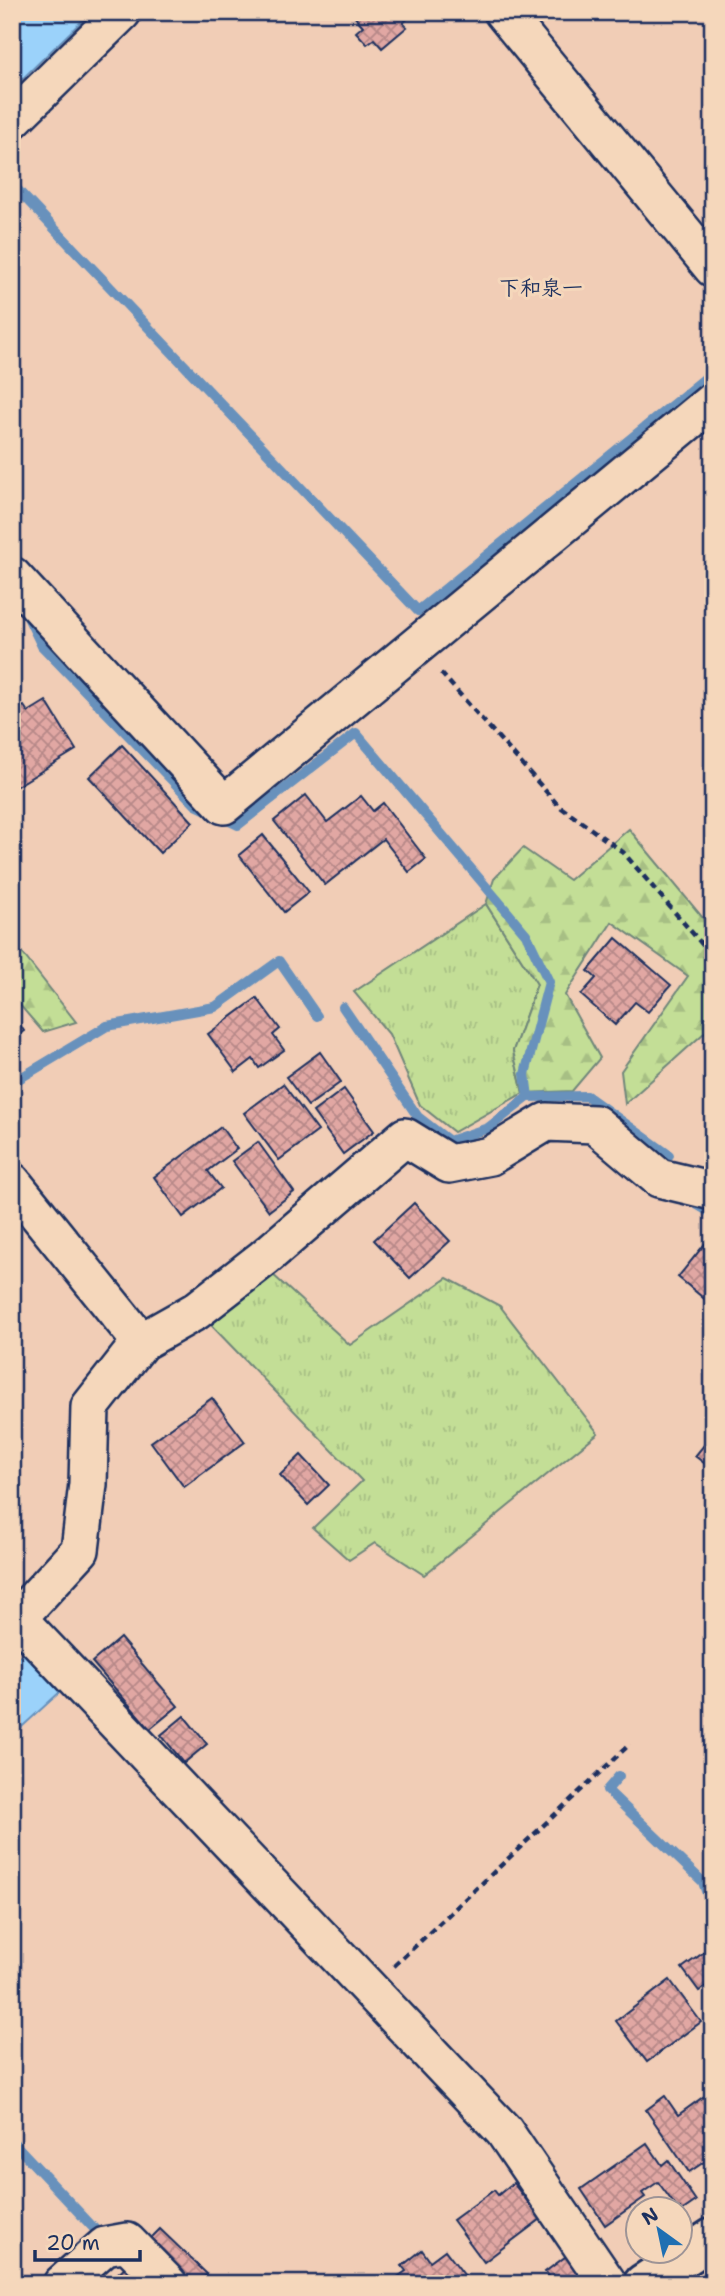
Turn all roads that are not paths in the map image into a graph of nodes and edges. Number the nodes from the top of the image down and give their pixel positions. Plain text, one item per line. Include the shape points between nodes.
1 (122, 12) edge
2 (503, 12) edge
3 (12, 120) edge
4 (713, 268) edge
5 (713, 401) edge
6 (12, 576) edge
7 (12, 1182) edge
8 (713, 1191) edge
9 (141, 1342) junction
10 (15, 1622) edge
11 (713, 2238) edge
12 (655, 2281) edge
13 (62, 2284) edge
14 (168, 2284) edge
15 (608, 2284) edge

1 - 3 street
2 - 4 street
5 - 6 street via 224,805
7 - 9 street
8 - 9 street via 659,1178 595,1124 546,1122 489,1156 449,1164 405,1137 196,1311
9 - 10 street via 90,1407 80,1550
10 - 15 street via 504,2131
11 - 12 street
13 - 14 street via 105,2246 127,2242

